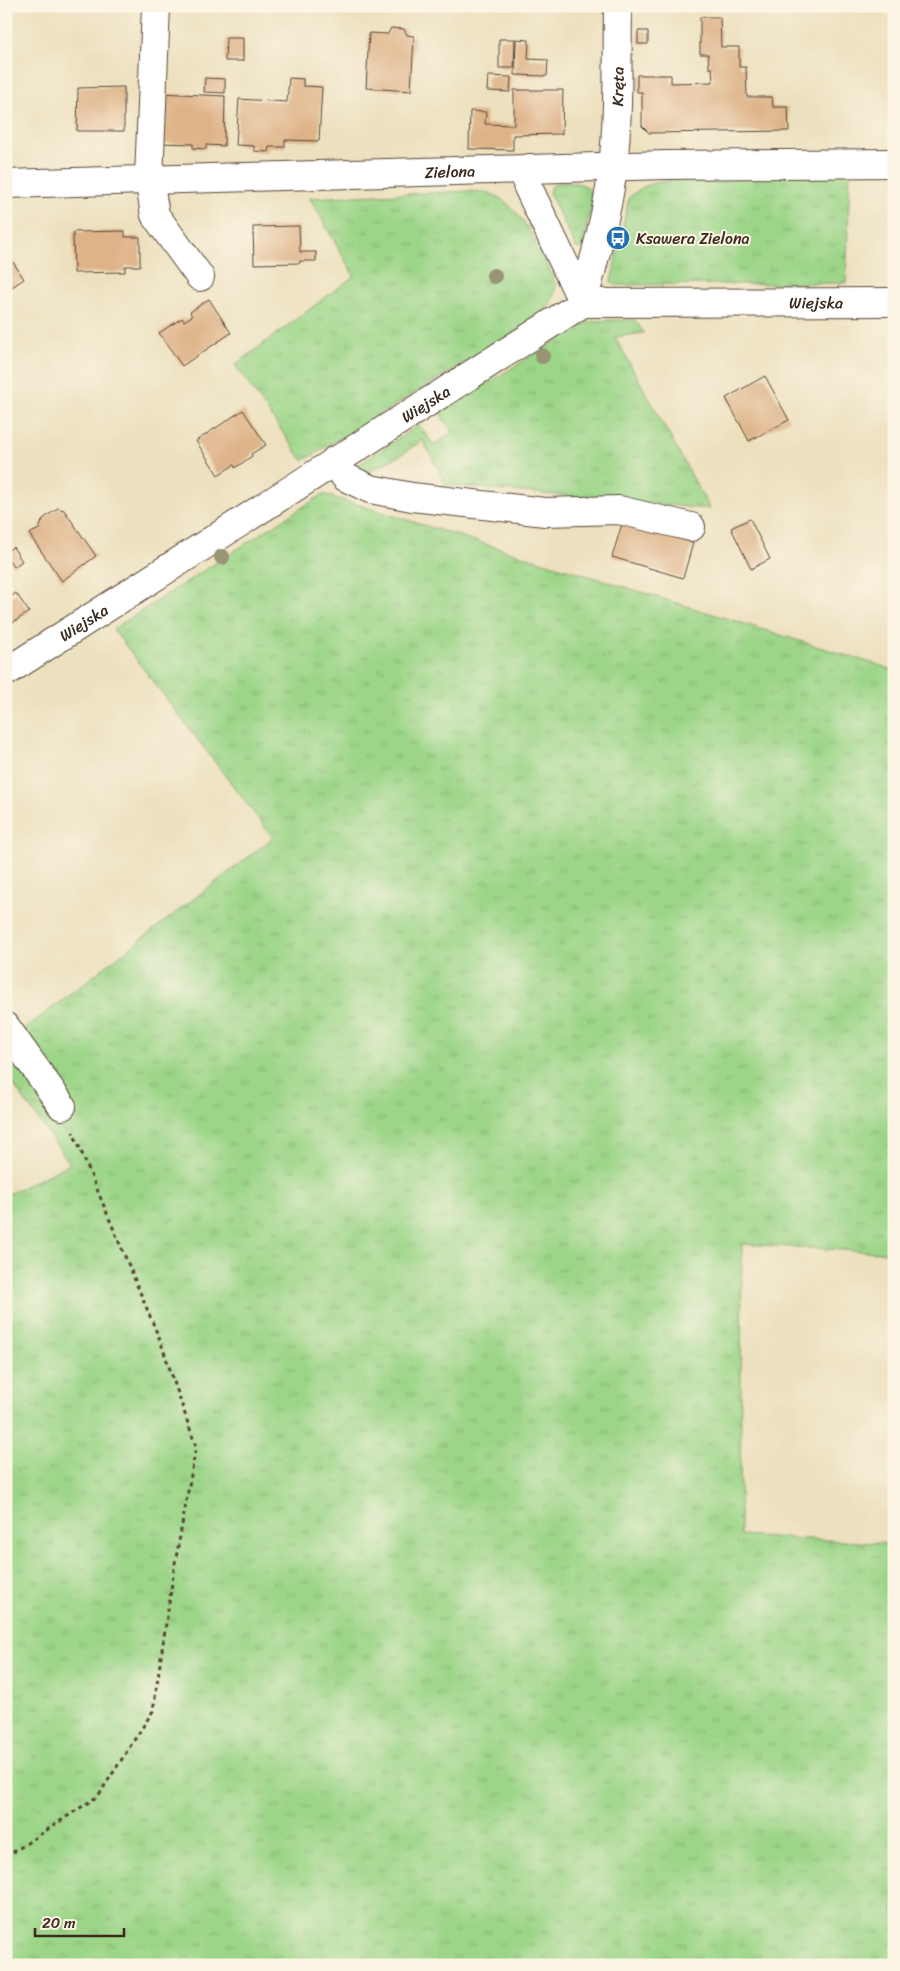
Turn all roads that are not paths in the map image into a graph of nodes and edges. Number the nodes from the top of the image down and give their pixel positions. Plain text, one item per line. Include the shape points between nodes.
1 (156, 6) edge
2 (618, 6) edge
3 (894, 163) edge
4 (613, 166) junction
5 (528, 168) junction
6 (149, 178) junction
7 (6, 184) edge
8 (200, 278) dead end
9 (894, 302) edge
10 (583, 304) junction
11 (335, 460) junction
12 (691, 526) dead end
13 (6, 672) edge
14 (6, 1027) edge
15 (62, 1106) road end

1 - 6 street
2 - 4 street, Kręta
3 - 4 street, Zielona
4 - 5 street, Zielona
4 - 10 street, Kręta
5 - 6 street, Zielona
5 - 10 street via 527,185
6 - 7 street, Zielona
6 - 8 street via 154,214
9 - 10 street, Wiejska
10 - 11 street, Wiejska
11 - 12 street via 345,477 370,489 412,497 545,512 619,510
11 - 13 street, Wiejska
14 - 15 street

